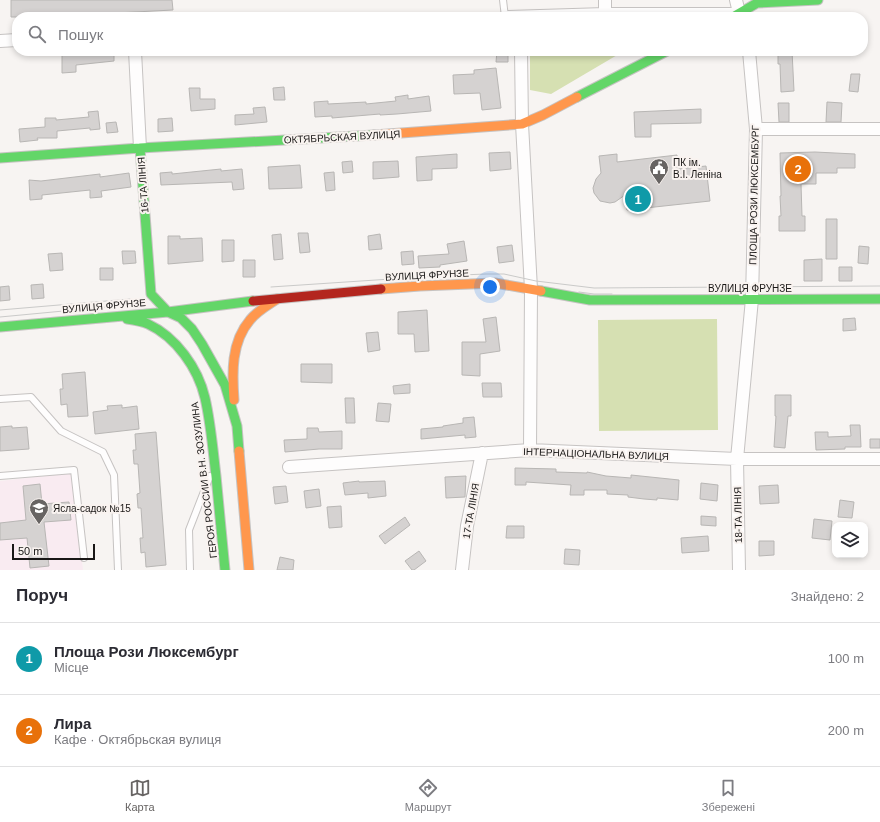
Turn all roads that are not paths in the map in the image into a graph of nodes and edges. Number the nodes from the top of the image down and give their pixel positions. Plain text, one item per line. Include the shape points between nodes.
1 (503, 0) edge
2 (605, 0) edge
3 (736, 0) edge
4 (818, 0) edge
5 (505, 12) edge
6 (605, 12) edge
7 (737, 12) edge
8 (744, 12) edge
9 (12, 40) edge
10 (0, 41) edge
11 (135, 56) edge
12 (521, 56) edge
13 (657, 56) edge
14 (749, 56) edge
15 (522, 124) junction
16 (756, 129) junction
17 (880, 129) edge
18 (140, 148) junction
19 (0, 158) edge
20 (531, 289) junction
21 (277, 299) junction
22 (752, 299) junction
23 (880, 299) edge
24 (168, 312) junction
25 (115, 316) junction
26 (0, 327) edge
27 (0, 399) edge
28 (237, 426) junction
29 (530, 450) junction
30 (482, 453) junction
31 (737, 459) junction
32 (880, 459) edge
33 (214, 465) junction
34 (289, 467) dead end
35 (0, 476) edge
36 (84, 558) dead end
37 (118, 570) edge
38 (190, 570) edge
39 (225, 570) edge
40 (249, 570) edge
41 (462, 570) edge
42 (739, 570) edge

1 - 5 lane
2 - 6 street
3 - 7 street
4 - 8 street via 757,4
9 - 10 street
11 - 18 street, 16-ТА ЛІНІЯ
12 - 15 street
13 - 15 street, ОКТЯБРЬСКАЯ ВУЛИЦЯ
14 - 16 street, ПЛОЩА РОЗИ ЛЮКСЕМБУРГ
15 - 18 street, ОКТЯБРЬСКАЯ ВУЛИЦЯ via 379,135
15 - 20 street
16 - 17 street
16 - 22 street, ПЛОЩА РОЗИ ЛЮКСЕМБУРГ
18 - 19 street, ОКТЯБРЬСКАЯ ВУЛИЦЯ
18 - 24 street, 16-ТА ЛІНІЯ via 151,294
20 - 21 street, ВУЛИЦЯ ФРУНЗЕ via 495,283 427,285
20 - 22 street, ВУЛИЦЯ ФРУНЗЕ via 590,300
20 - 29 street
21 - 24 street, ВУЛИЦЯ ФРУНЗЕ
21 - 28 street via 249,320 240,335 233,374
22 - 23 street, ВУЛИЦЯ ФРУНЗЕ
22 - 31 street, ПЛОЩА РОЗИ ЛЮКСЕМБУРГ
24 - 25 street, ВУЛИЦЯ ФРУНЗЕ
24 - 28 street via 181,318 202,344 224,385
25 - 26 street, ВУЛИЦЯ ФРУНЗЕ
25 - 33 street, ГЕРОЯ РОССИИ В.Н. ЗОЗУЛИНА via 146,323 159,330 173,341 186,358 205,398
27 - 37 lane via 31,397 61,431 103,452 114,475
28 - 40 street
29 - 30 street, ІНТЕРНАЦІОНАЛЬНА ВУЛИЦЯ
29 - 31 street, ІНТЕРНАЦІОНАЛЬНА ВУЛИЦЯ
30 - 34 street, ІНТЕРНАЦІОНАЛЬНА ВУЛИЦЯ
30 - 41 street, 17-ТА ЛІНІЯ via 467,526
31 - 32 street, ІНТЕРНАЦІОНАЛЬНА ВУЛИЦЯ
31 - 42 street, 18-ТА ЛІНІЯ
33 - 38 lane via 189,530
33 - 39 street, ГЕРОЯ РОССИИ В.Н. ЗОЗУЛИНА
35 - 36 lane via 74,470

